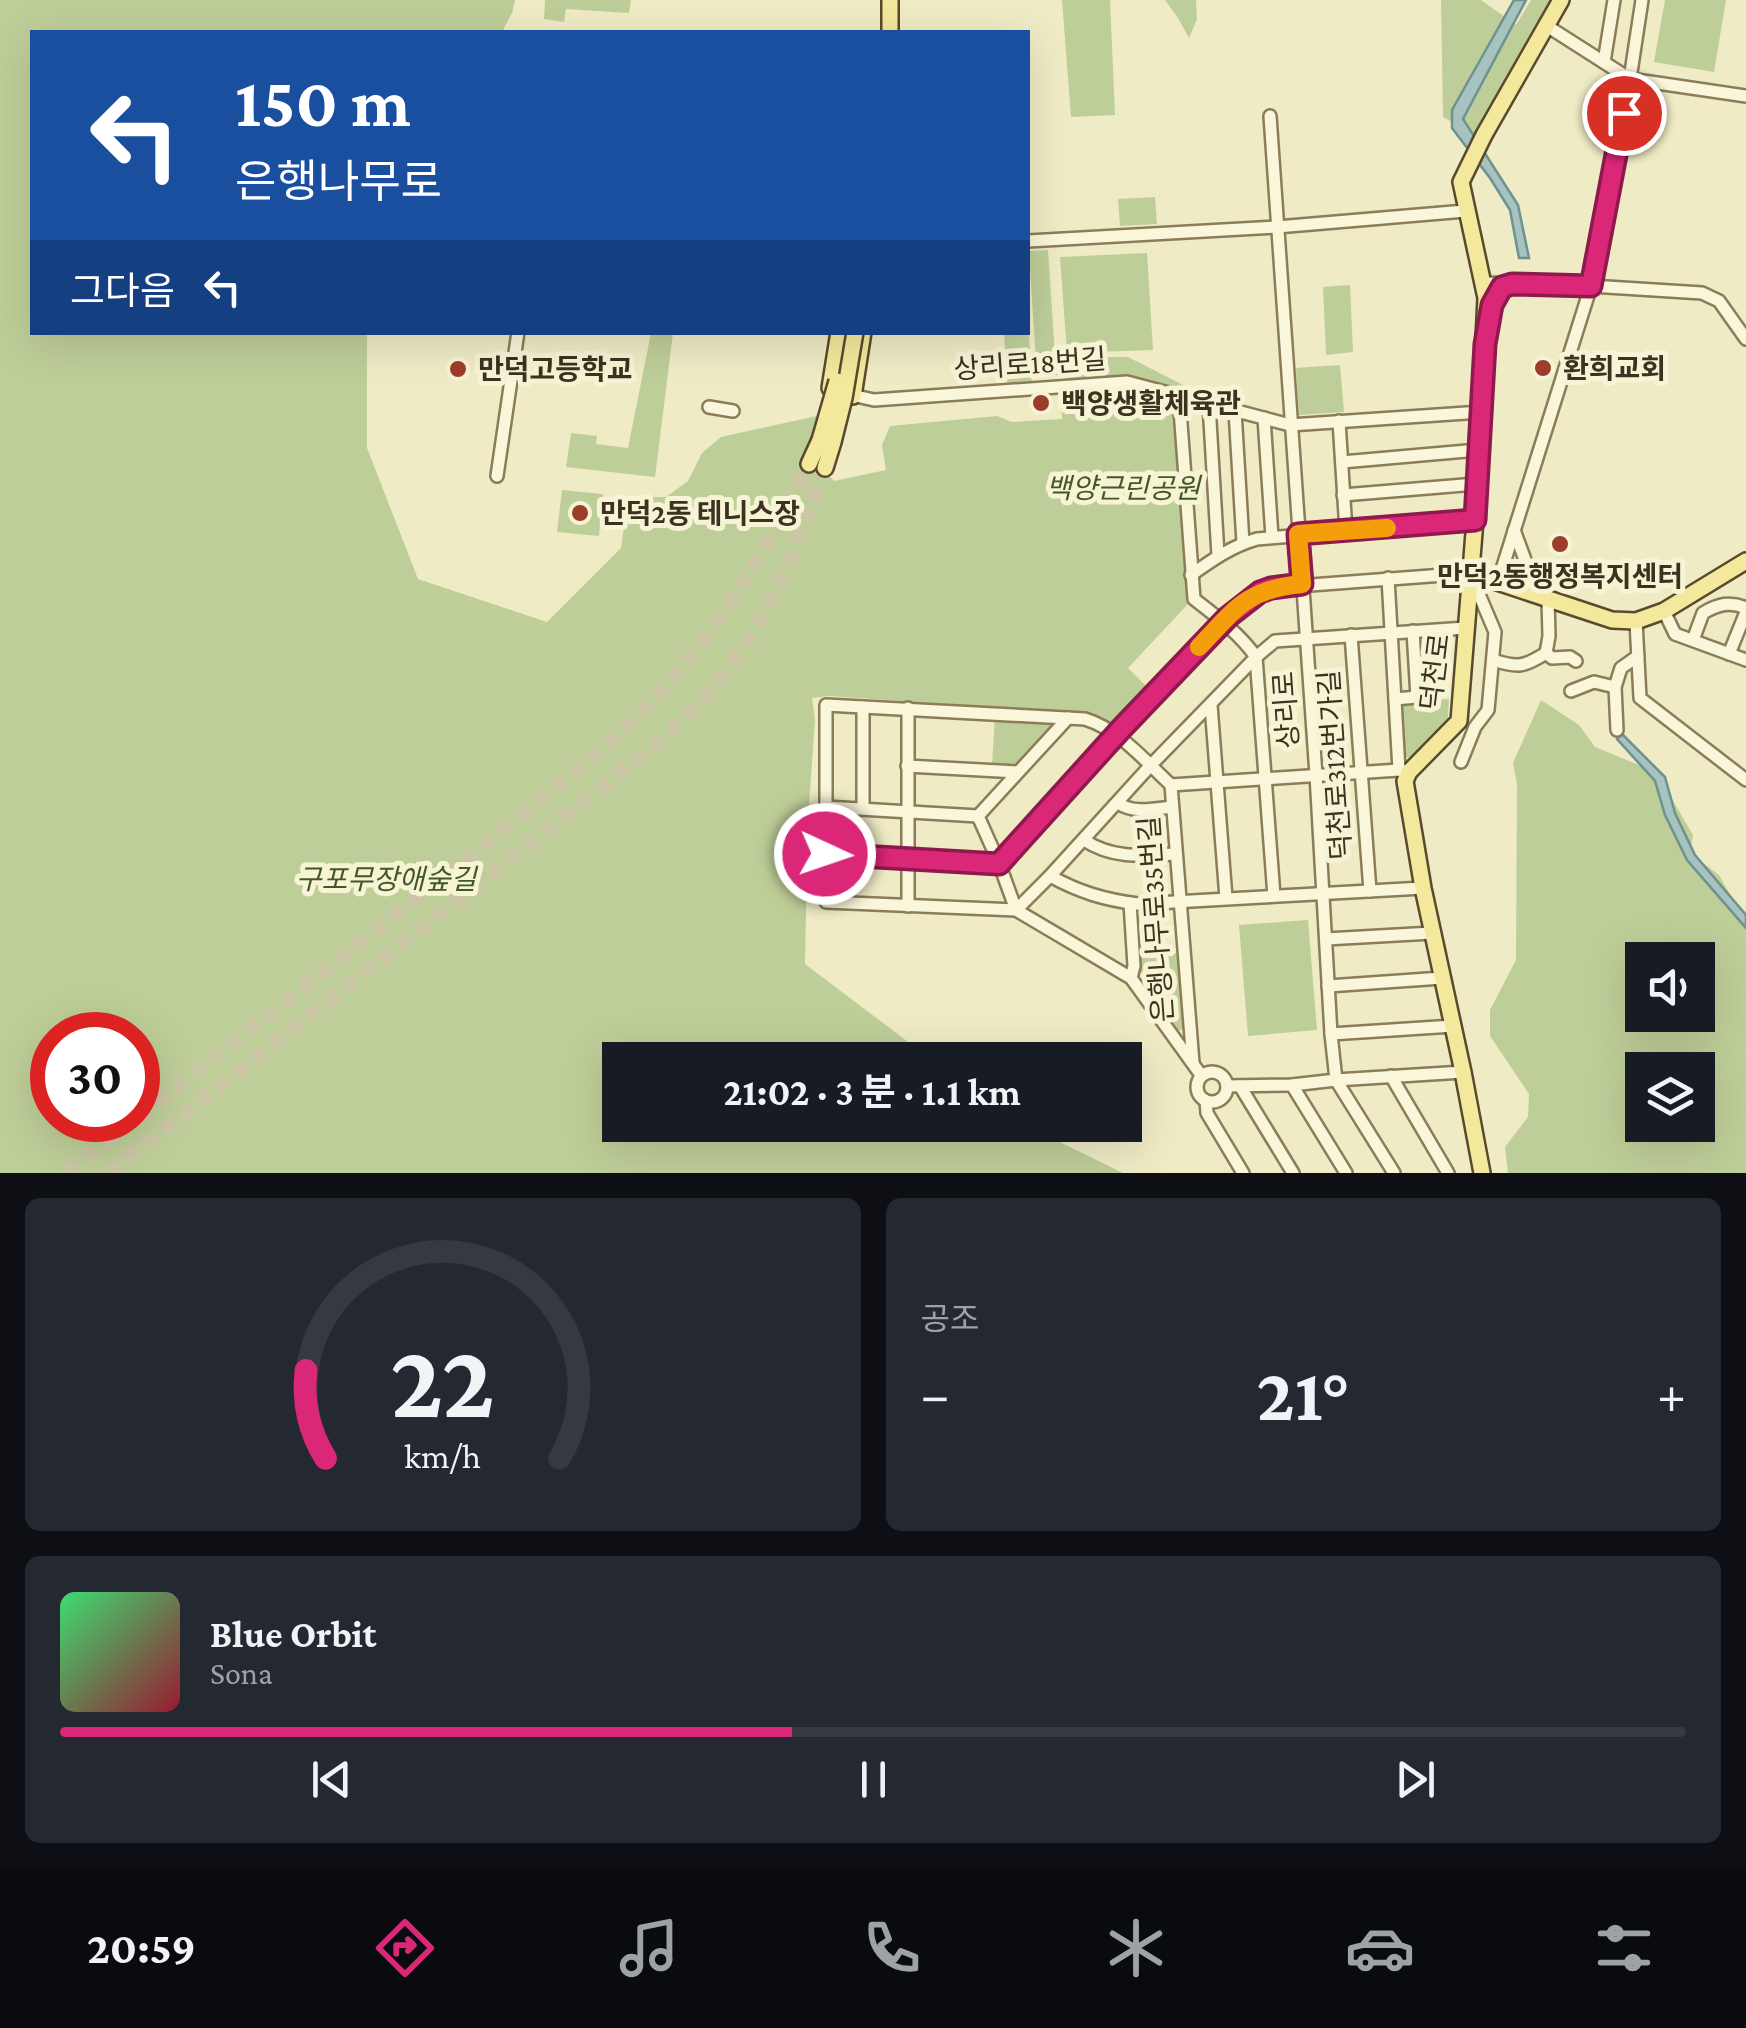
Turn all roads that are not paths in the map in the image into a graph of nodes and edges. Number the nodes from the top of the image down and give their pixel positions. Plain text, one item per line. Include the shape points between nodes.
1 (890, 0) edge
2 (1561, 0) edge
3 (1614, 0) edge
4 (1642, 0) edge
5 (1546, 26) junction
6 (890, 30) edge
7 (1604, 62) junction
8 (1630, 78) junction
9 (1746, 96) edge
10 (1270, 116) dead end
11 (1465, 210) junction
12 (1277, 227) junction
13 (1030, 241) edge
14 (1484, 283) junction
15 (1512, 284) junction
16 (1591, 286) junction
17 (518, 335) edge
18 (842, 335) edge
19 (843, 335) edge
20 (855, 335) edge
21 (863, 335) edge
22 (1746, 338) edge
23 (1485, 344) junction
24 (830, 388) joint
25 (853, 396) junction
26 (1179, 396) junction
27 (1208, 404) junction
28 (709, 407) dead end
29 (733, 411) dead end
30 (1236, 411) junction
31 (1481, 412) junction
32 (1264, 418) junction
33 (1339, 422) junction
34 (1290, 425) junction
35 (826, 441) junction
36 (1478, 450) junction
37 (1342, 462) junction
38 (817, 466) tunnel mouth
39 (497, 476) dead end
40 (1476, 484) junction
41 (1344, 495) junction
42 (1475, 520) junction
43 (1514, 530) junction
44 (1346, 531) junction
45 (1298, 534) junction
46 (1272, 537) junction
47 (1244, 543) junction
48 (1218, 555) junction
49 (1746, 561) edge
50 (1470, 573) junction
51 (1191, 575) junction
52 (1388, 578) junction
53 (1498, 582) junction
54 (1302, 584) junction
55 (1693, 594) junction
56 (1543, 597) junction
57 (1746, 610) edge
58 (1664, 611) junction
59 (1703, 613) junction
60 (1636, 621) junction
61 (1222, 622) junction
62 (1466, 628) junction
63 (1413, 631) junction
64 (1391, 633) junction
65 (1549, 634) junction
66 (1565, 634) dead end
67 (1350, 636) junction
68 (1306, 638) junction
69 (1692, 640) junction
70 (1546, 653) junction
71 (1729, 654) junction
72 (1638, 656) junction
73 (1256, 657) junction
74 (1492, 660) junction
75 (1746, 660) edge
76 (1576, 661) dead end
77 (1616, 685) junction
78 (1639, 685) junction
79 (1571, 691) dead end
80 (1394, 698) junction
81 (1211, 705) junction
82 (863, 706) junction
83 (908, 708) junction
84 (1068, 718) junction
85 (1617, 730) dead end
86 (1116, 734) junction
87 (1461, 762) dead end
88 (907, 766) junction
89 (1150, 766) junction
90 (1404, 771) junction
91 (1018, 772) junction
92 (1360, 773) junction
93 (1316, 776) junction
94 (1266, 778) junction
95 (1746, 780) edge
96 (1218, 782) junction
97 (1171, 786) junction
98 (1118, 803) junction
99 (826, 807) junction
100 (1172, 807) junction
101 (863, 808) junction
102 (908, 812) junction
103 (978, 816) junction
104 (1084, 840) junction
105 (825, 854) junction
106 (1176, 854) junction
107 (908, 858) junction
108 (999, 864) junction
109 (1050, 876) junction
110 (1422, 888) junction
111 (1370, 891) junction
112 (1324, 894) junction
113 (1274, 896) junction
114 (1226, 898) junction
115 (1179, 902) junction
116 (1130, 903) junction
117 (908, 906) junction
118 (1016, 910) junction
119 (1432, 933) junction
120 (1326, 939) junction
121 (1132, 978) junction
122 (1442, 978) junction
123 (1328, 986) junction
124 (1453, 1026) junction
125 (1331, 1034) junction
126 (1193, 1064) junction
127 (1463, 1072) junction
128 (1201, 1076) junction
129 (1391, 1076) junction
130 (1336, 1080) junction
131 (1292, 1084) junction
132 (1233, 1086) junction
133 (1206, 1100) junction
134 (1479, 1172) edge
135 (1243, 1173) edge
136 (1292, 1173) edge
137 (1346, 1173) edge
138 (1394, 1173) edge
139 (1448, 1173) edge

1 - 6 main road
2 - 5 main road, 덕천로
3 - 7 street
4 - 8 street
5 - 7 street
5 - 11 main road, 덕천로 via 1461,182
7 - 8 street
8 - 9 street
8 - 16 street
10 - 12 street, 상리로
11 - 12 street
11 - 14 main road, 덕천로
12 - 13 street
12 - 34 street, 상리로
14 - 15 street
14 - 23 main road, 덕천로
15 - 16 street
15 - 23 main road via 1502,287 1492,305
16 - 22 street via 1702,293 1719,301
16 - 43 street
17 - 39 street
18 - 24 main road
19 - 35 main road, bridge
20 - 35 main road, bridge via 844,398
21 - 25 main road
23 - 31 main road, 덕천로
24 - 25 street, 상리로18번길
25 - 26 street, 상리로18번길 via 874,400 1128,382
26 - 27 street, 상리로18번길
26 - 51 street
27 - 30 street, 상리로18번길
27 - 48 street
28 - 29 street
30 - 32 street, 상리로18번길
30 - 47 street
31 - 33 street, 상리로18번길
31 - 36 main road, 덕천로
32 - 34 street, 상리로18번길
32 - 46 street
33 - 34 street, 상리로18번길
33 - 37 street
34 - 45 street, 상리로
35 - 38 main road
36 - 37 street
36 - 40 main road, 덕천로
37 - 41 street
40 - 41 street
40 - 42 main road, 덕천로
41 - 44 street
42 - 44 street
42 - 50 main road, 덕천로
43 - 53 street
43 - 56 street
44 - 45 street
45 - 46 street
45 - 54 street, 상리로
46 - 47 street
47 - 48 street
48 - 51 street
49 - 55 main road
50 - 52 street
50 - 53 main road
50 - 62 main road, 덕천로
50 - 74 street via 1496,632
51 - 61 street via 1194,599
52 - 54 street
52 - 64 street
53 - 56 main road
54 - 61 street via 1260,592
54 - 68 street, 상리로
55 - 58 main road
55 - 59 street
56 - 60 main road via 1612,620
56 - 65 street
57 - 59 street via 1723,604
57 - 71 street
58 - 60 main road
58 - 69 street via 1675,634
59 - 69 street
60 - 72 street
61 - 73 street
61 - 86 street
62 - 63 street
62 - 90 main road, 덕천로 via 1458,721
63 - 64 street
63 - 80 street via 1417,697
64 - 67 street
64 - 80 street
65 - 66 street
65 - 70 street
67 - 68 street
67 - 92 street, 덕천로312번가길
68 - 73 street via 1275,641
68 - 93 street, 상리로
69 - 71 street
70 - 74 street via 1526,666
70 - 76 street
71 - 75 street
72 - 77 street via 1621,668
72 - 78 street
73 - 81 street
73 - 94 street
74 - 87 street via 1488,710
77 - 78 street
77 - 79 street via 1594,682
77 - 85 street
78 - 95 street via 1640,698
80 - 90 street
81 - 89 street
81 - 96 street
82 - 83 street
82 - 99 street via 826,705
82 - 101 street
83 - 84 street
83 - 88 street
84 - 86 street via 1096,722
84 - 91 street
86 - 89 street, 은행나무로35번길
86 - 108 street
88 - 91 street
88 - 102 street
89 - 97 street, 은행나무로35번길
89 - 98 street
90 - 92 street
90 - 110 main road
91 - 103 street
92 - 93 street
92 - 111 street, 덕천로312번가길
93 - 94 street
93 - 112 street, 상리로
94 - 96 street
94 - 113 street
96 - 97 street
96 - 114 street
97 - 100 street, 은행나무로35번길
98 - 100 street via 1135,810
98 - 104 street
99 - 101 street
99 - 105 street
100 - 106 street, 은행나무로35번길
101 - 102 street
102 - 103 street
102 - 107 street
103 - 108 street
104 - 106 street via 1116,854
104 - 109 street
105 - 107 street
105 - 117 street via 826,902
106 - 115 street, 은행나무로35번길
107 - 108 street
107 - 117 street
108 - 118 street
109 - 116 street
109 - 118 street
110 - 111 street
110 - 119 main road
111 - 112 street
112 - 113 street
112 - 120 street, 상리로
113 - 114 street
114 - 115 street
115 - 116 street
115 - 126 street, 은행나무로35번길
116 - 121 street
117 - 118 street
118 - 121 street
119 - 120 street
119 - 122 main road
120 - 123 street, 상리로
121 - 126 street
122 - 123 street
122 - 124 main road
123 - 125 street, 상리로
124 - 125 street
124 - 127 main road
125 - 130 street, 상리로
126 - 128 street
127 - 129 street
127 - 134 main road
128 - 132 street via 1220,1074
128 - 133 street via 1197,1089
129 - 130 street
129 - 139 street
130 - 131 street
130 - 138 street
131 - 132 street
131 - 137 street
132 - 133 street via 1220,1099
132 - 136 street
133 - 135 street via 1207,1114

